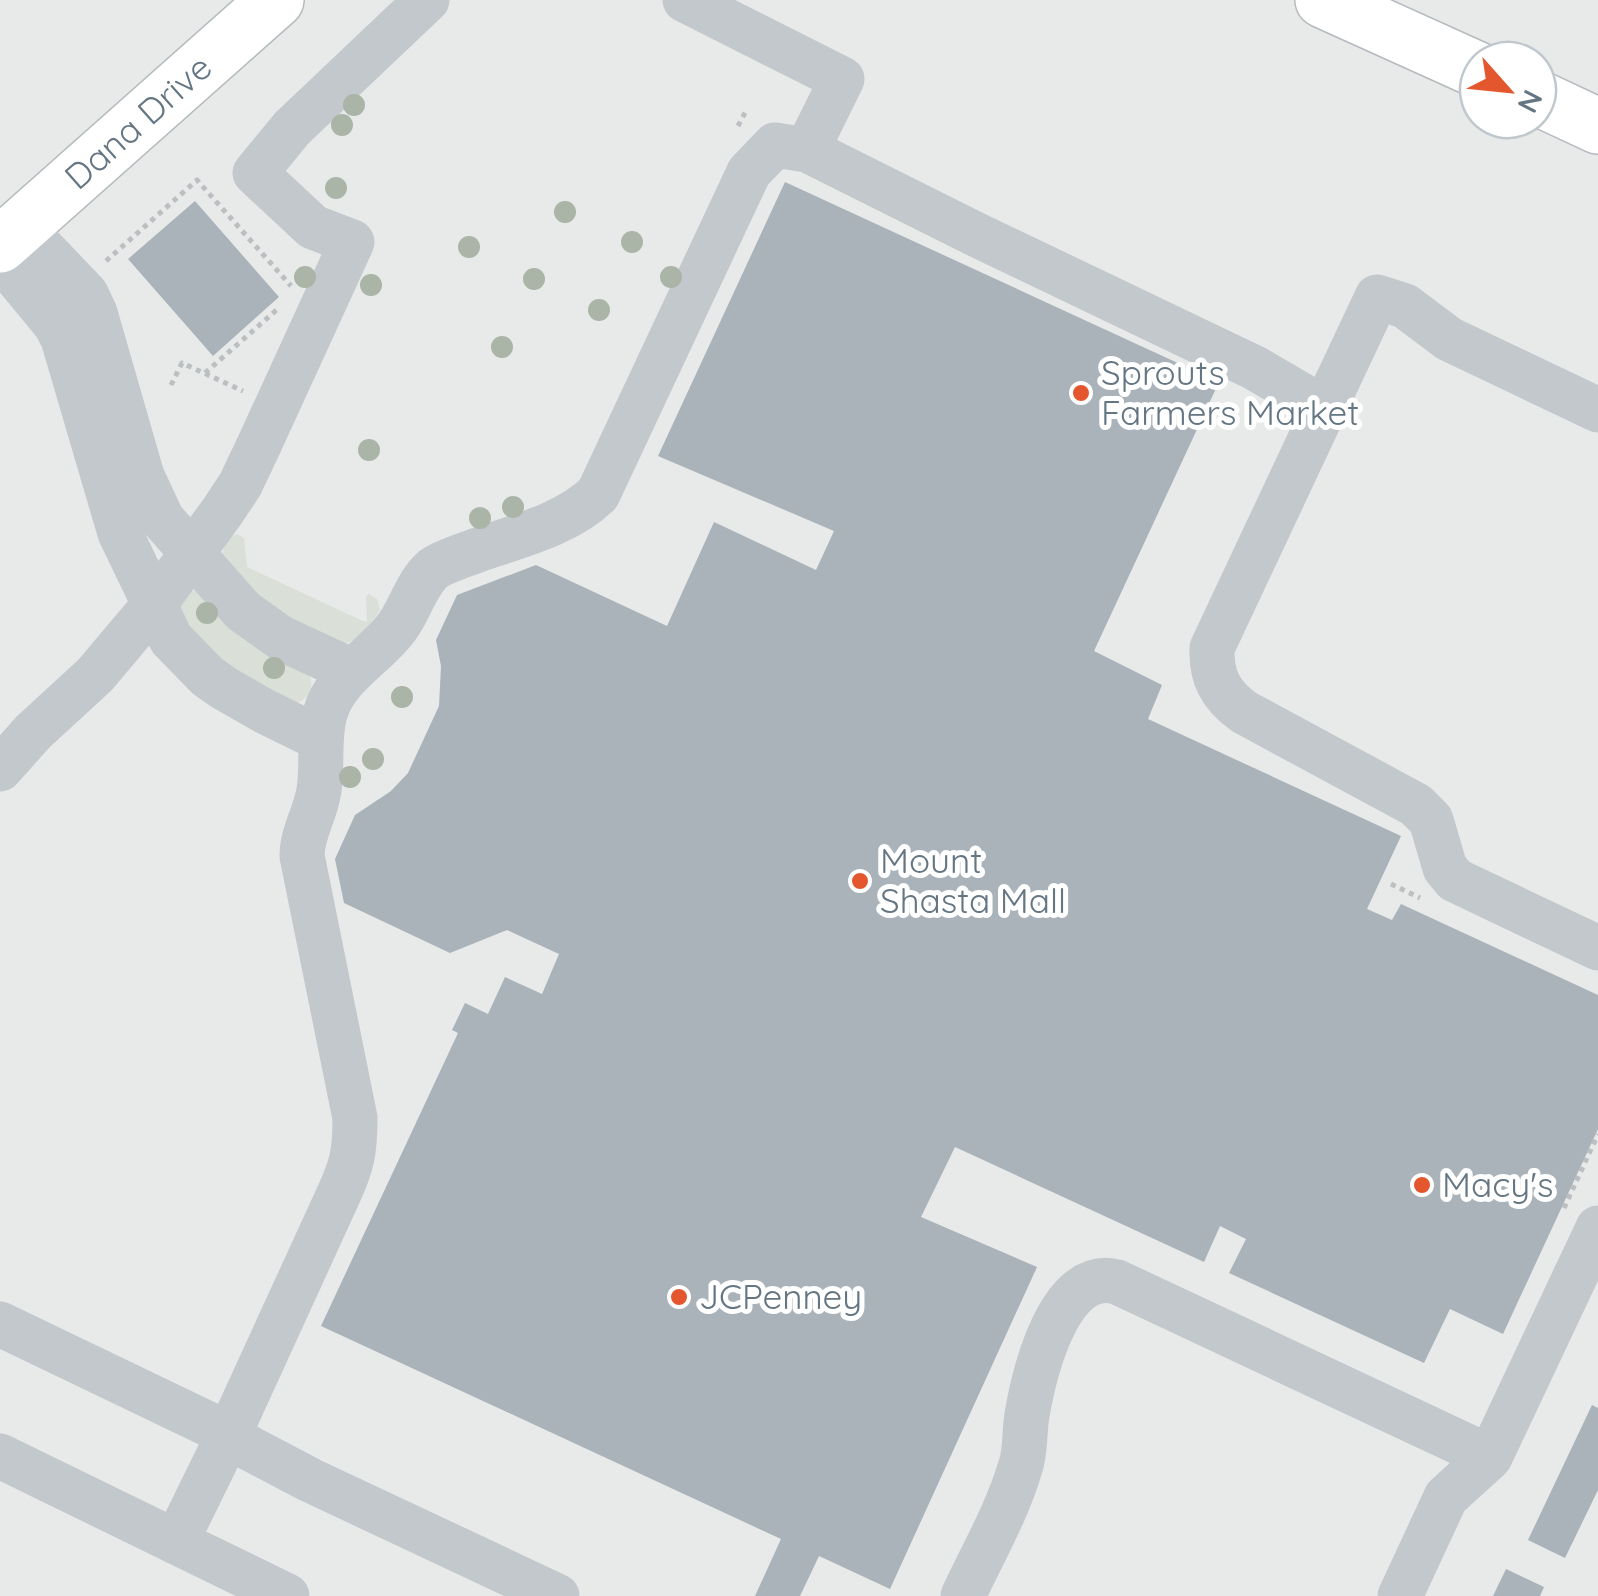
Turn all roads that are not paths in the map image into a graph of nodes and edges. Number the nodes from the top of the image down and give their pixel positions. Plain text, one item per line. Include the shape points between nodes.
1 (276, 0) edge
2 (427, 0) edge
3 (685, 0) edge
4 (1323, 0) edge
5 (244, 21) edge
6 (1458, 61) edge
7 (1558, 107) edge
8 (1598, 126) edge
9 (807, 150) junction
10 (7, 243) edge
11 (1325, 409) junction
12 (1598, 410) edge
13 (193, 553) junction
14 (154, 605) junction
15 (352, 672) junction
16 (16, 724) edge
17 (321, 738) junction
18 (0, 769) edge
19 (1598, 948) edge
20 (1598, 1228) edge
21 (0, 1324) edge
22 (229, 1434) junction
23 (0, 1456) edge
24 (1490, 1458) junction
25 (176, 1542) junction
26 (286, 1596) edge
27 (557, 1596) edge
28 (963, 1596) edge
29 (1400, 1596) edge

1 - 5 main road, Dana Drive
2 - 13 street via 292,128 255,173 313,227 352,242 240,485
3 - 9 street via 842,79
4 - 6 main road
5 - 10 main road, Dana Drive
7 - 8 main road
9 - 11 street via 1255,368
9 - 15 street via 775,145 748,172 598,494 544,526 433,569 397,627
10 - 13 street via 86,294 142,476 162,520
10 - 14 street via 64,339 109,502
11 - 12 street via 1377,297 1406,306 1449,339
11 - 19 street via 1212,648 1214,677 1244,712 1416,804 1431,820 1455,880
13 - 14 street
13 - 15 street via 264,628
14 - 16 street via 95,675
14 - 17 street via 171,639 206,676
15 - 17 street via 330,702
16 - 18 street
17 - 22 street via 319,790 302,861 355,1118 354,1152
20 - 24 street
21 - 22 street
22 - 25 street
22 - 27 street via 310,1480
23 - 25 street
24 - 28 street via 1105,1279 1070,1297 1036,1366 1022,1466
24 - 29 street via 1446,1497
25 - 26 street

